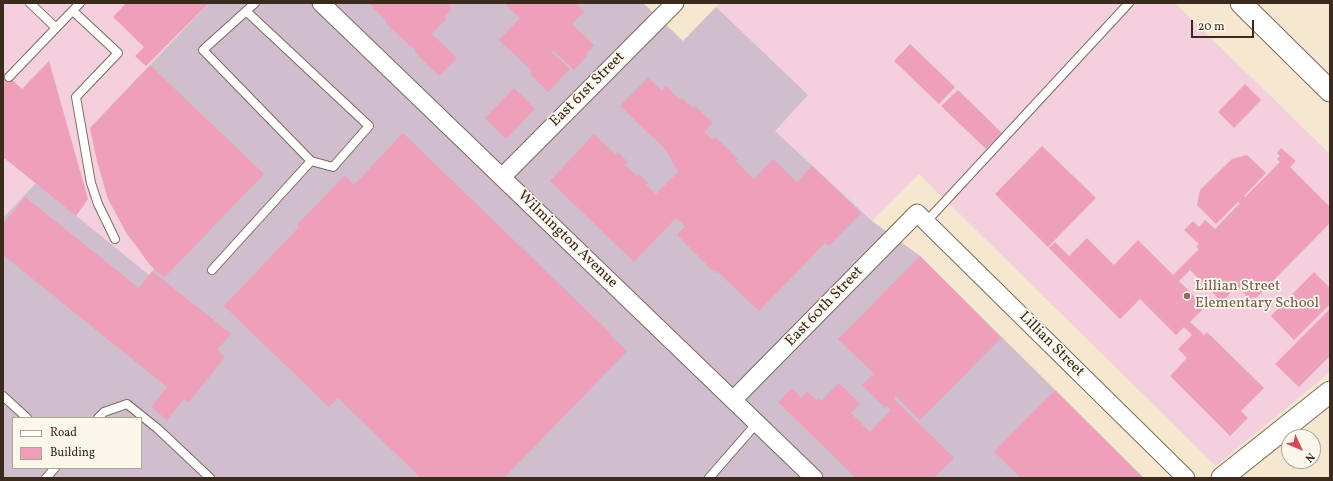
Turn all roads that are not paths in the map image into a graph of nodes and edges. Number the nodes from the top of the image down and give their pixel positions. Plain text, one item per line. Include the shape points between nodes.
1 (30, 3) edge
2 (80, 3) edge
3 (255, 3) edge
4 (321, 3) edge
5 (675, 3) edge
6 (1129, 3) edge
7 (1241, 3) edge
8 (73, 11) junction
9 (246, 11) junction
10 (56, 28) junction
11 (9, 77) dead end
12 (1330, 91) edge
13 (311, 161) junction
14 (502, 177) junction
15 (921, 217) junction
16 (114, 239) dead end
17 (212, 270) dead end
18 (1330, 392) edge
19 (3, 396) edge
20 (733, 400) junction
21 (26, 417) edge
22 (99, 417) edge
23 (757, 423) junction
24 (54, 469) edge
25 (46, 478) edge
26 (210, 478) edge
27 (708, 478) edge
28 (814, 478) edge
29 (1186, 478) edge
30 (1222, 478) edge

1 - 10 lane
2 - 8 lane
3 - 9 lane
4 - 14 street, Wilmington Avenue
5 - 14 street, East 61st Street
6 - 15 lane
7 - 12 street
8 - 10 lane
8 - 16 lane via 118,53 76,97 91,183
9 - 13 lane via 203,50
9 - 13 lane via 369,126 333,166
10 - 11 lane
13 - 17 lane
14 - 20 street, Wilmington Avenue
15 - 20 street, East 60th Street
15 - 29 street, Lillian Street
18 - 30 street
19 - 21 lane
20 - 23 street, Wilmington Avenue
22 - 26 lane via 104,412 127,404
23 - 27 lane
23 - 28 street, Wilmington Avenue
24 - 25 lane

